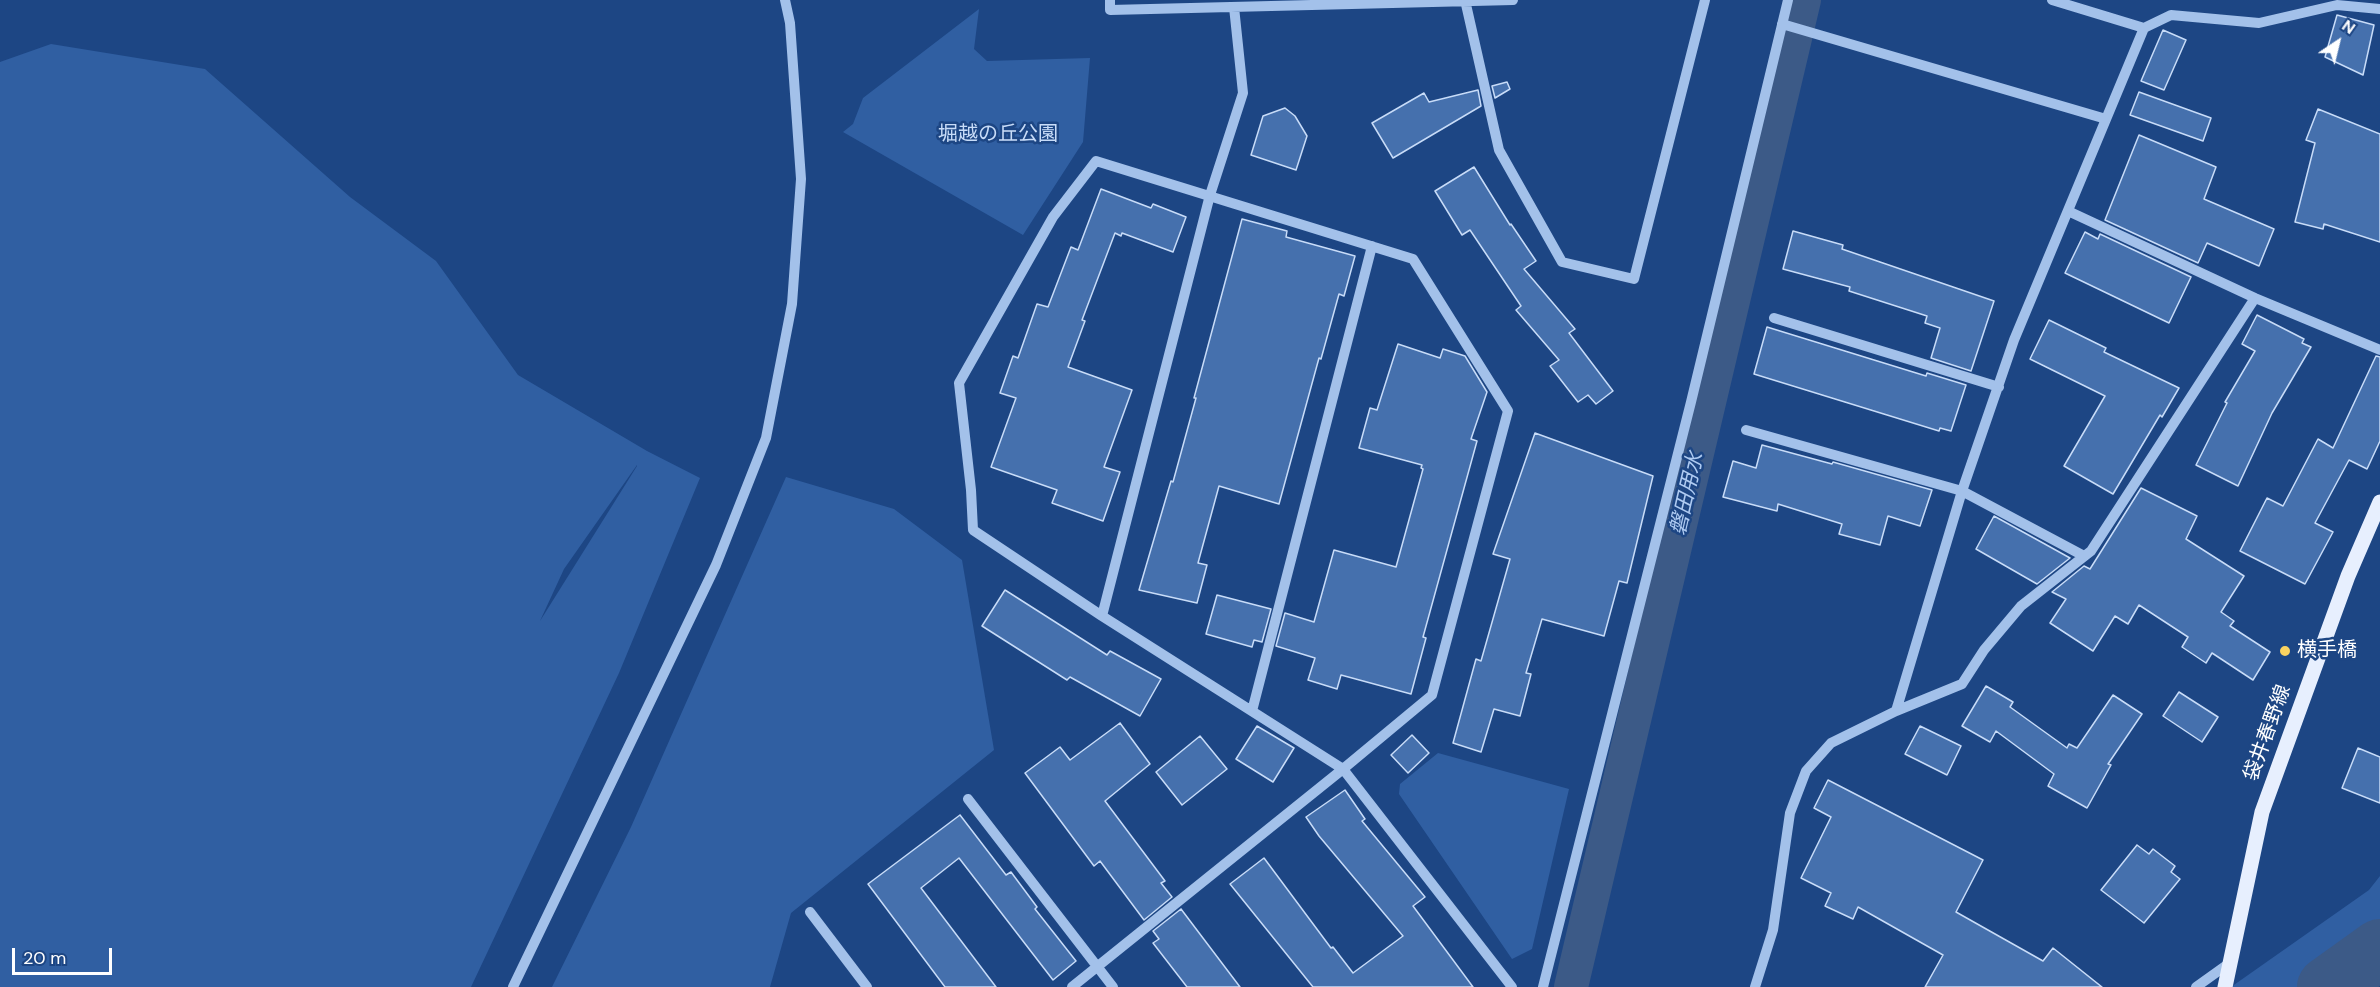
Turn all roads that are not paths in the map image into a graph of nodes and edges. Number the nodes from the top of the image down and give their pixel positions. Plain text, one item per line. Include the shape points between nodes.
1 (785, 0) edge
2 (1110, 0) edge
3 (1513, 0) edge
4 (1705, 0) edge
5 (1788, 0) edge
6 (2052, 0) edge
7 (1465, 1) edge
8 (1234, 7) junction
9 (2380, 9) edge
10 (1782, 24) junction
11 (2144, 28) junction
12 (2106, 119) junction
13 (1210, 195) junction
14 (2068, 211) junction
15 (1372, 246) junction
16 (2255, 298) junction
17 (1774, 318) dead end
18 (2380, 350) edge
19 (1999, 387) junction
20 (1746, 430) dead end
21 (1962, 491) junction
22 (2380, 502) edge
23 (2084, 556) junction
24 (1102, 616) junction
25 (1252, 711) junction
26 (1896, 711) junction
27 (1343, 770) junction
28 (968, 800) dead end
29 (810, 912) dead end
30 (2231, 962) junction
31 (1098, 968) junction
32 (513, 987) edge
33 (867, 987) edge
34 (1072, 987) edge
35 (1113, 987) edge
36 (1512, 987) edge
37 (1543, 987) edge
38 (1755, 987) edge
39 (2196, 987) edge
40 (2225, 987) edge

1 - 32 street via 801,179 792,304 766,438 716,565
2 - 8 street via 1110,10
3 - 7 street
4 - 7 street via 1634,279 1562,262 1499,150
5 - 10 street
6 - 11 street
7 - 8 street
8 - 13 street via 1243,93
9 - 11 street via 2337,5 2259,23 2171,15
10 - 12 street
10 - 37 street
11 - 12 street
12 - 14 street
13 - 15 street
13 - 24 street
13 - 24 street via 1096,161 1053,217 959,383 973,530
14 - 16 street
14 - 19 street via 2014,340
15 - 25 street
15 - 27 street via 1413,259 1508,411 1432,695
16 - 18 street
16 - 23 street
17 - 19 street
19 - 21 street
20 - 21 street
21 - 23 street
21 - 26 street
22 - 30 main road, 袋井春野線 via 2348,576 2262,812
23 - 26 street via 2021,606 1962,684
24 - 25 street
25 - 27 street
26 - 38 street via 1831,743 1806,771 1790,813 1773,930
27 - 31 street
27 - 36 street
28 - 31 street
29 - 33 street
30 - 39 street
30 - 40 main road, 袋井春野線
31 - 34 street
31 - 35 street

